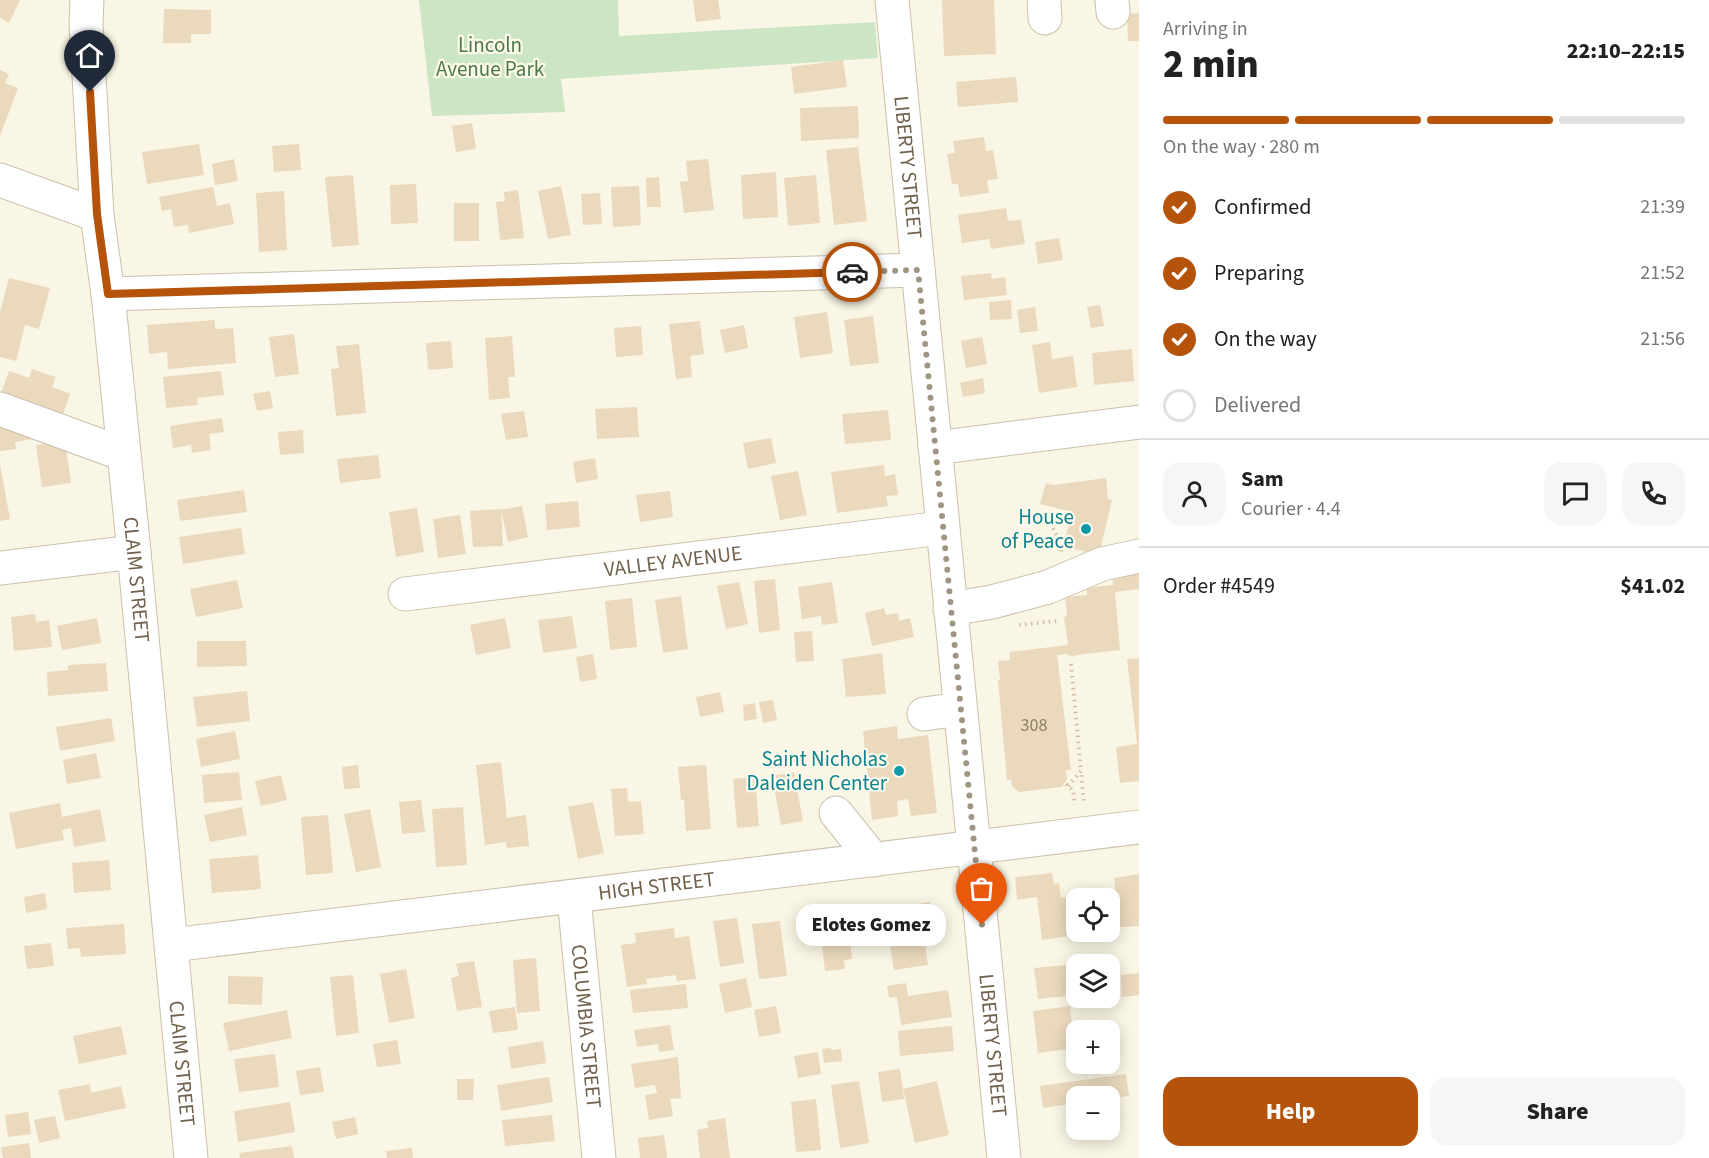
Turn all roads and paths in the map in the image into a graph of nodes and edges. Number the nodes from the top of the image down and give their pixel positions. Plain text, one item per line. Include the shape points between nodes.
1 (87, 0) edge
2 (892, 0) edge
3 (0, 180) edge
4 (97, 214) junction
5 (918, 270) junction
6 (108, 294) junction
7 (0, 409) edge
8 (1139, 422) edge
9 (935, 448) junction
10 (123, 454) junction
11 (942, 528) junction
12 (134, 552) junction
13 (1139, 556) edge
14 (0, 568) edge
15 (405, 594) dead end
16 (950, 609) junction
17 (1057, 621) dead end
18 (1030, 624) dead end
19 (1071, 663) dead end
20 (960, 709) junction
21 (924, 714) dead end
22 (1081, 771) junction
23 (1083, 804) dead end
24 (1075, 806) dead end
25 (836, 813) dead end
26 (1139, 827) edge
27 (974, 847) junction
28 (874, 860) junction
29 (574, 897) junction
30 (172, 945) junction
31 (191, 1158) edge
32 (599, 1158) edge
33 (1004, 1158) edge

1 - 4 street, CLAIM STREET
2 - 5 street, LIBERTY STREET
3 - 4 street
4 - 6 street, CLAIM STREET
5 - 6 street
5 - 9 street, LIBERTY STREET
6 - 10 street, CLAIM STREET
7 - 10 street
8 - 9 street
9 - 11 street, LIBERTY STREET
10 - 12 street, CLAIM STREET
11 - 15 street, VALLEY AVENUE
11 - 16 street, LIBERTY STREET
12 - 14 street
12 - 30 street, CLAIM STREET
13 - 16 street via 1102,564 1048,588
16 - 20 street, LIBERTY STREET
17 - 18 path
19 - 22 path
20 - 21 street
20 - 27 street, LIBERTY STREET
22 - 23 path
22 - 24 path via 1067,785 1073,790
25 - 28 street
26 - 27 street, HIGH STREET
27 - 28 street, HIGH STREET
27 - 33 street, LIBERTY STREET
28 - 29 street, HIGH STREET
29 - 30 street, HIGH STREET
29 - 32 street, COLUMBIA STREET
30 - 31 street, CLAIM STREET

